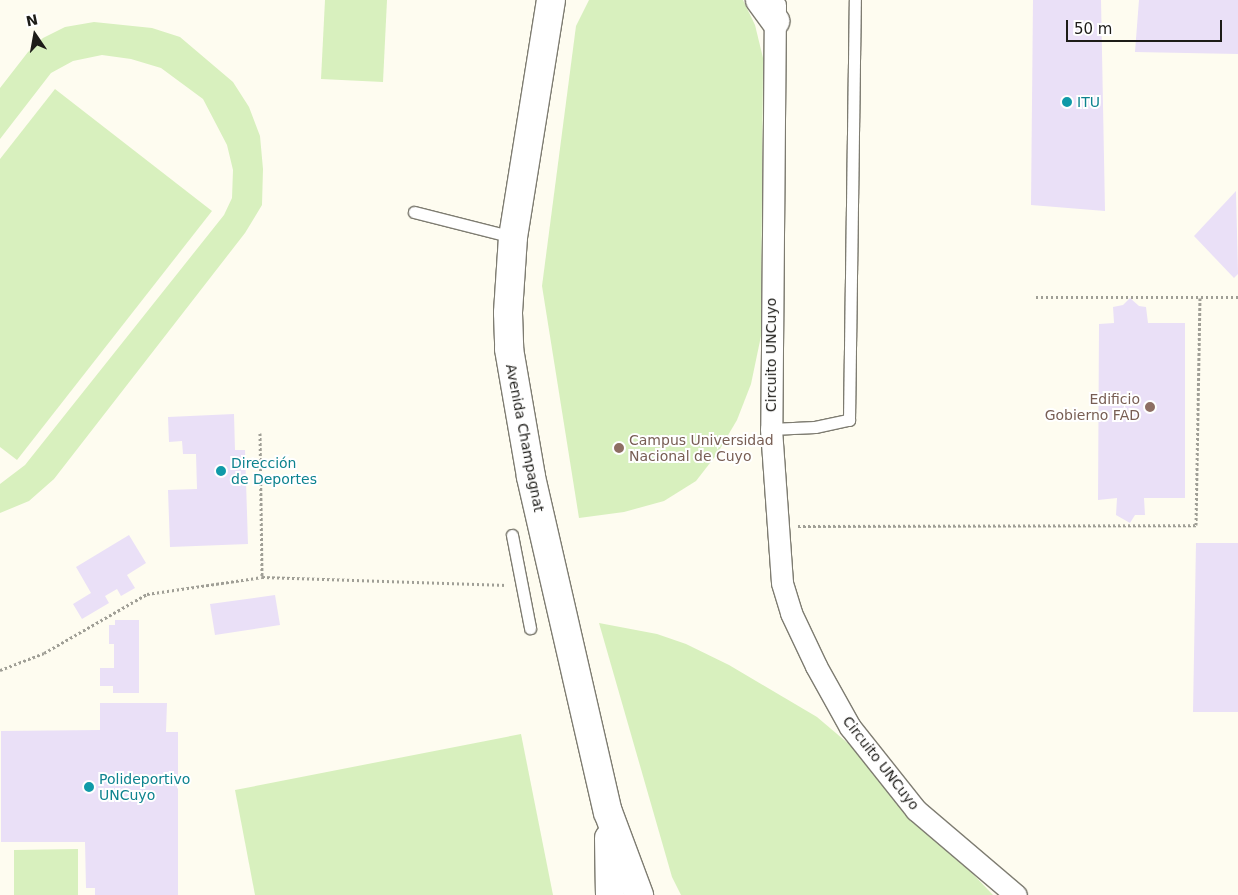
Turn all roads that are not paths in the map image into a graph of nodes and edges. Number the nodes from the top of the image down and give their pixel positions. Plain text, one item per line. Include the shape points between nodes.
1 (570, 0) edge
2 (855, 0) edge
3 (770, 7) edge
4 (550, 9) edge
5 (414, 212) dead end
6 (513, 237) junction
7 (771, 429) junction
8 (512, 535) dead end
9 (530, 628) dead end
10 (608, 812) junction
11 (610, 895) edge
12 (639, 895) edge
13 (1016, 895) edge

1 - 4 main road
2 - 7 lane via 848,420 815,427
3 - 7 street, Circuito UNCuyo
4 - 6 main road, Avenida Champagnat
5 - 6 lane
6 - 10 main road, Avenida Champagnat via 509,349 531,477
7 - 13 street, Circuito UNCuyo via 782,583 792,614 850,726 916,810
8 - 9 lane
10 - 11 main road, Avenida Champagnat
10 - 12 main road, Avenida Champagnat

